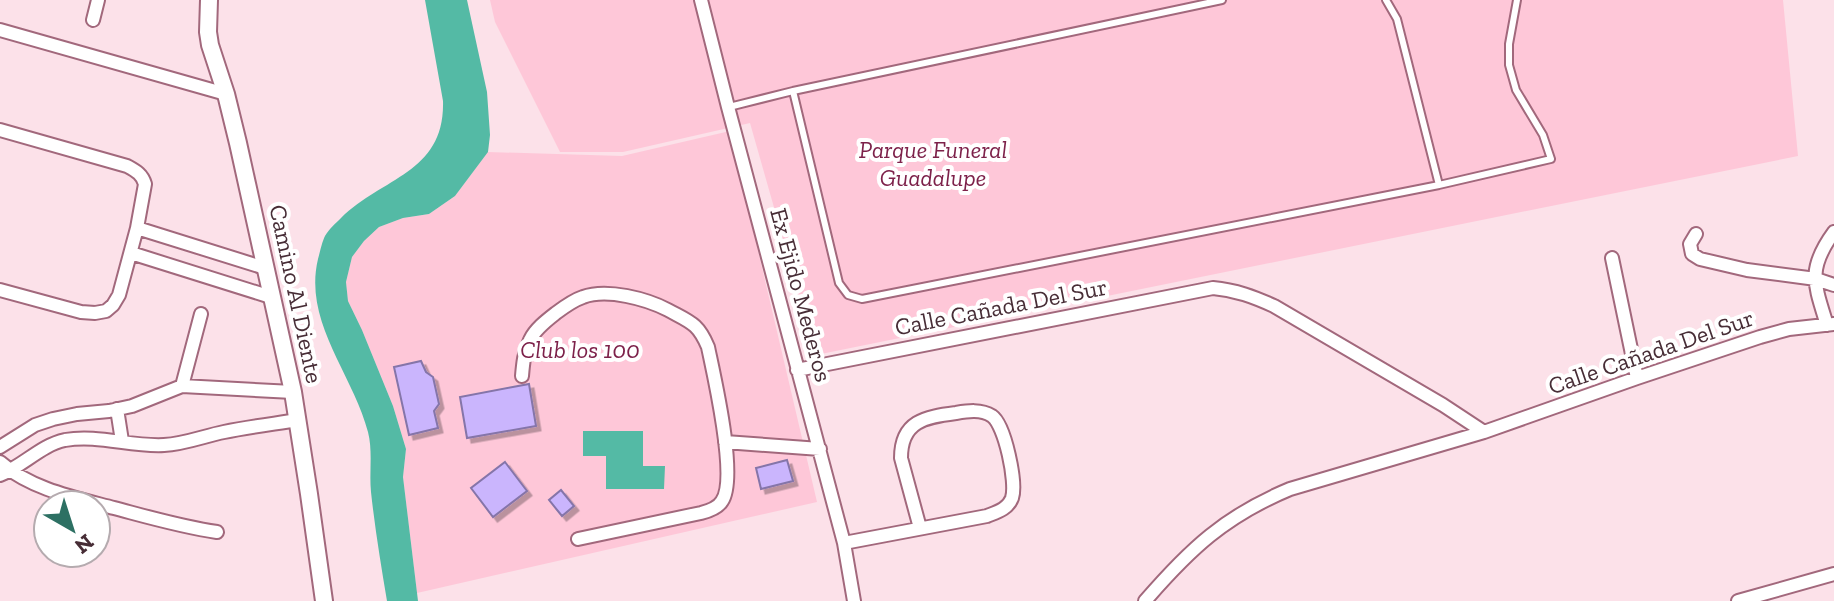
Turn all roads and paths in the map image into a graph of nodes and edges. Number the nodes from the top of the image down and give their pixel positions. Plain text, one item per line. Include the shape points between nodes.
1 (98, 0) edge
2 (209, 0) edge
3 (701, 0) edge
4 (1222, 0) edge
5 (1386, 0) edge
6 (1517, 0) edge
7 (93, 20) dead end
8 (0, 30) edge
9 (793, 91) junction
10 (226, 94) junction
11 (728, 107) junction
12 (0, 130) edge
13 (1439, 185) junction
14 (137, 228) junction
15 (1834, 232) edge
16 (1696, 234) dead end
17 (131, 253) junction
18 (1612, 258) dead end
19 (265, 268) junction
20 (1816, 279) junction
21 (1834, 285) edge
22 (0, 290) edge
23 (271, 297) junction
24 (201, 314) dead end
25 (1831, 324) edge
26 (797, 370) junction
27 (522, 376) dead end
28 (1637, 378) junction
29 (182, 386) junction
30 (293, 392) junction
31 (117, 409) junction
32 (298, 420) junction
33 (1484, 432) junction
34 (122, 441) junction
35 (725, 442) junction
36 (0, 447) edge
37 (820, 449) junction
38 (0, 462) edge
39 (5, 473) edge
40 (920, 528) junction
41 (217, 532) dead end
42 (578, 539) dead end
43 (844, 543) junction
44 (1834, 574) edge
45 (324, 601) edge
46 (854, 601) edge
47 (1145, 601) edge
48 (1738, 601) edge

1 - 7 street
2 - 10 street, Camino Al Diente via 210,45
3 - 11 street, Ex Ejido Mederos
4 - 9 lane
5 - 13 lane via 1397,19
6 - 13 lane via 1509,65 1551,159
8 - 10 street
9 - 11 lane
9 - 13 lane via 839,283 854,298
10 - 19 street, Camino Al Diente
11 - 26 street, Ex Ejido Mederos
12 - 14 street via 138,171 145,191
14 - 17 street
14 - 19 street
15 - 20 street via 1823,247
16 - 20 street via 1690,244 1700,259
17 - 22 street via 119,295 106,311 81,312
17 - 23 street
18 - 28 street
19 - 23 street, Camino Al Diente
20 - 21 street
20 - 25 street
23 - 30 street, Camino Al Diente
24 - 29 street
25 - 28 street, Calle Cañada Del Sur via 1774,333
26 - 33 street, Calle Cañada Del Sur via 1213,288 1231,289 1274,306
26 - 37 street, Ex Ejido Mederos
27 - 35 street via 531,337 561,309 585,296 615,294 656,304 695,325 702,335
28 - 33 street, Calle Cañada Del Sur
29 - 30 street
29 - 31 street
30 - 32 street, Camino Al Diente
31 - 34 street
31 - 36 street via 53,419
32 - 34 street via 189,442
32 - 45 street, Camino Al Diente
33 - 47 street, Calle Cañada Del Sur via 1263,500 1204,539
34 - 39 street via 65,440
35 - 37 street
35 - 42 street via 728,482 722,501 712,510
37 - 43 street, Ex Ejido Mederos
38 - 39 street
39 - 41 street via 62,494
40 - 40 street via 901,458 908,431 932,416 980,411 995,418 1012,475 1009,503 987,516
40 - 43 street
43 - 46 street, Ex Ejido Mederos
44 - 48 street

